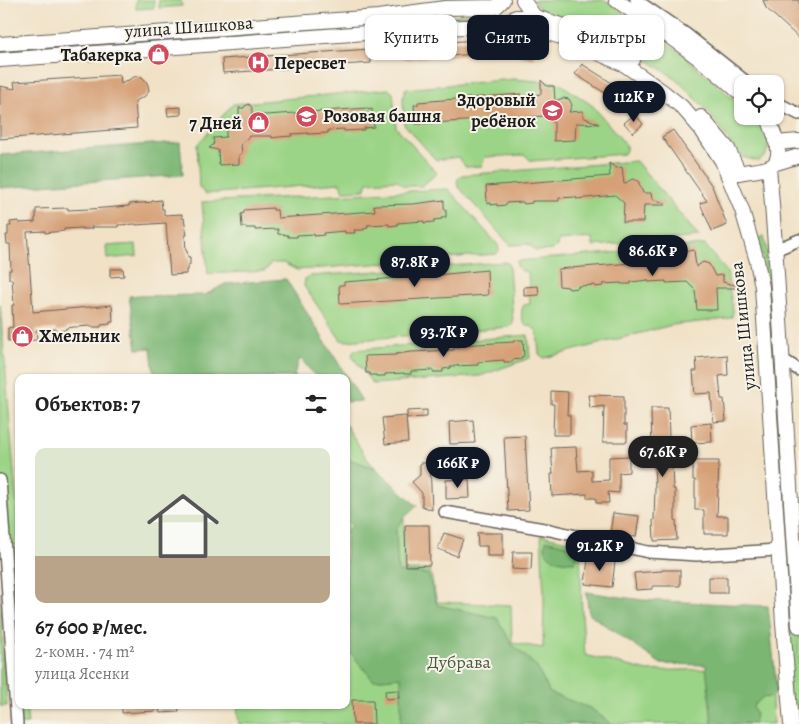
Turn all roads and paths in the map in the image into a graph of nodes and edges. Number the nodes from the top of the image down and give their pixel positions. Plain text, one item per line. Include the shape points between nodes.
1 (464, 0) edge
2 (503, 0) edge
3 (522, 0) edge
4 (616, 0) edge
5 (636, 0) edge
6 (445, 8) junction
7 (533, 15) edge
8 (549, 21) edge
9 (467, 27) edge
10 (226, 28) junction
11 (160, 32) junction
12 (549, 33) edge
13 (684, 40) junction
14 (227, 43) junction
15 (0, 44) edge
16 (161, 48) junction
17 (0, 60) edge
18 (736, 75) edge
19 (734, 87) edge
20 (784, 106) edge
21 (799, 114) edge
22 (771, 125) edge
23 (799, 140) edge
24 (776, 142) junction
25 (799, 156) edge
26 (773, 165) junction
27 (739, 172) junction
28 (799, 240) edge
29 (775, 250) junction
30 (756, 260) junction
31 (782, 359) junction
32 (799, 370) edge
33 (799, 374) edge
34 (784, 376) junction
35 (0, 480) edge
36 (445, 512) dead end
37 (792, 524) junction
38 (777, 525) junction
39 (778, 550) junction
40 (798, 611) edge
41 (799, 626) edge
42 (15, 695) edge
43 (16, 709) edge
44 (17, 724) edge
45 (791, 724) edge

1 - 6 street
2 - 6 main road, улица Шишкова via 496,7
3 - 7 main road
4 - 13 main road
5 - 13 street
6 - 10 main road, улица Шишкова via 378,17
8 - 27 main road via 589,34 670,84 728,149
9 - 14 main road, улица Шишкова
10 - 11 main road, улица Шишкова
10 - 14 main road
11 - 15 main road, улица Шишкова
11 - 16 main road
12 - 30 main road, улица Шишкова via 626,65 682,107 722,161 742,210
13 - 18 street
13 - 19 main road
14 - 16 main road, улица Шишкова
16 - 17 main road, улица Шишкова
20 - 21 street
22 - 24 main road, улица Шишкова
23 - 24 main road
24 - 26 main road, улица Шишкова via 779,152
25 - 26 main road
26 - 27 main road
26 - 29 main road, улица Шишкова
27 - 30 main road
28 - 29 street
29 - 31 main road, улица Шишкова
30 - 38 main road, улица Шишкова via 762,287
31 - 32 street
31 - 34 main road, улица Шишкова
33 - 34 street
34 - 37 main road, улица Шишкова
35 - 42 street
36 - 39 street via 550,530 648,552 697,555
37 - 38 main road
37 - 40 main road, улица Шишкова
38 - 39 main road, улица Шишкова
39 - 45 main road, улица Шишкова
40 - 41 main road, улица Шишкова
43 - 44 street

